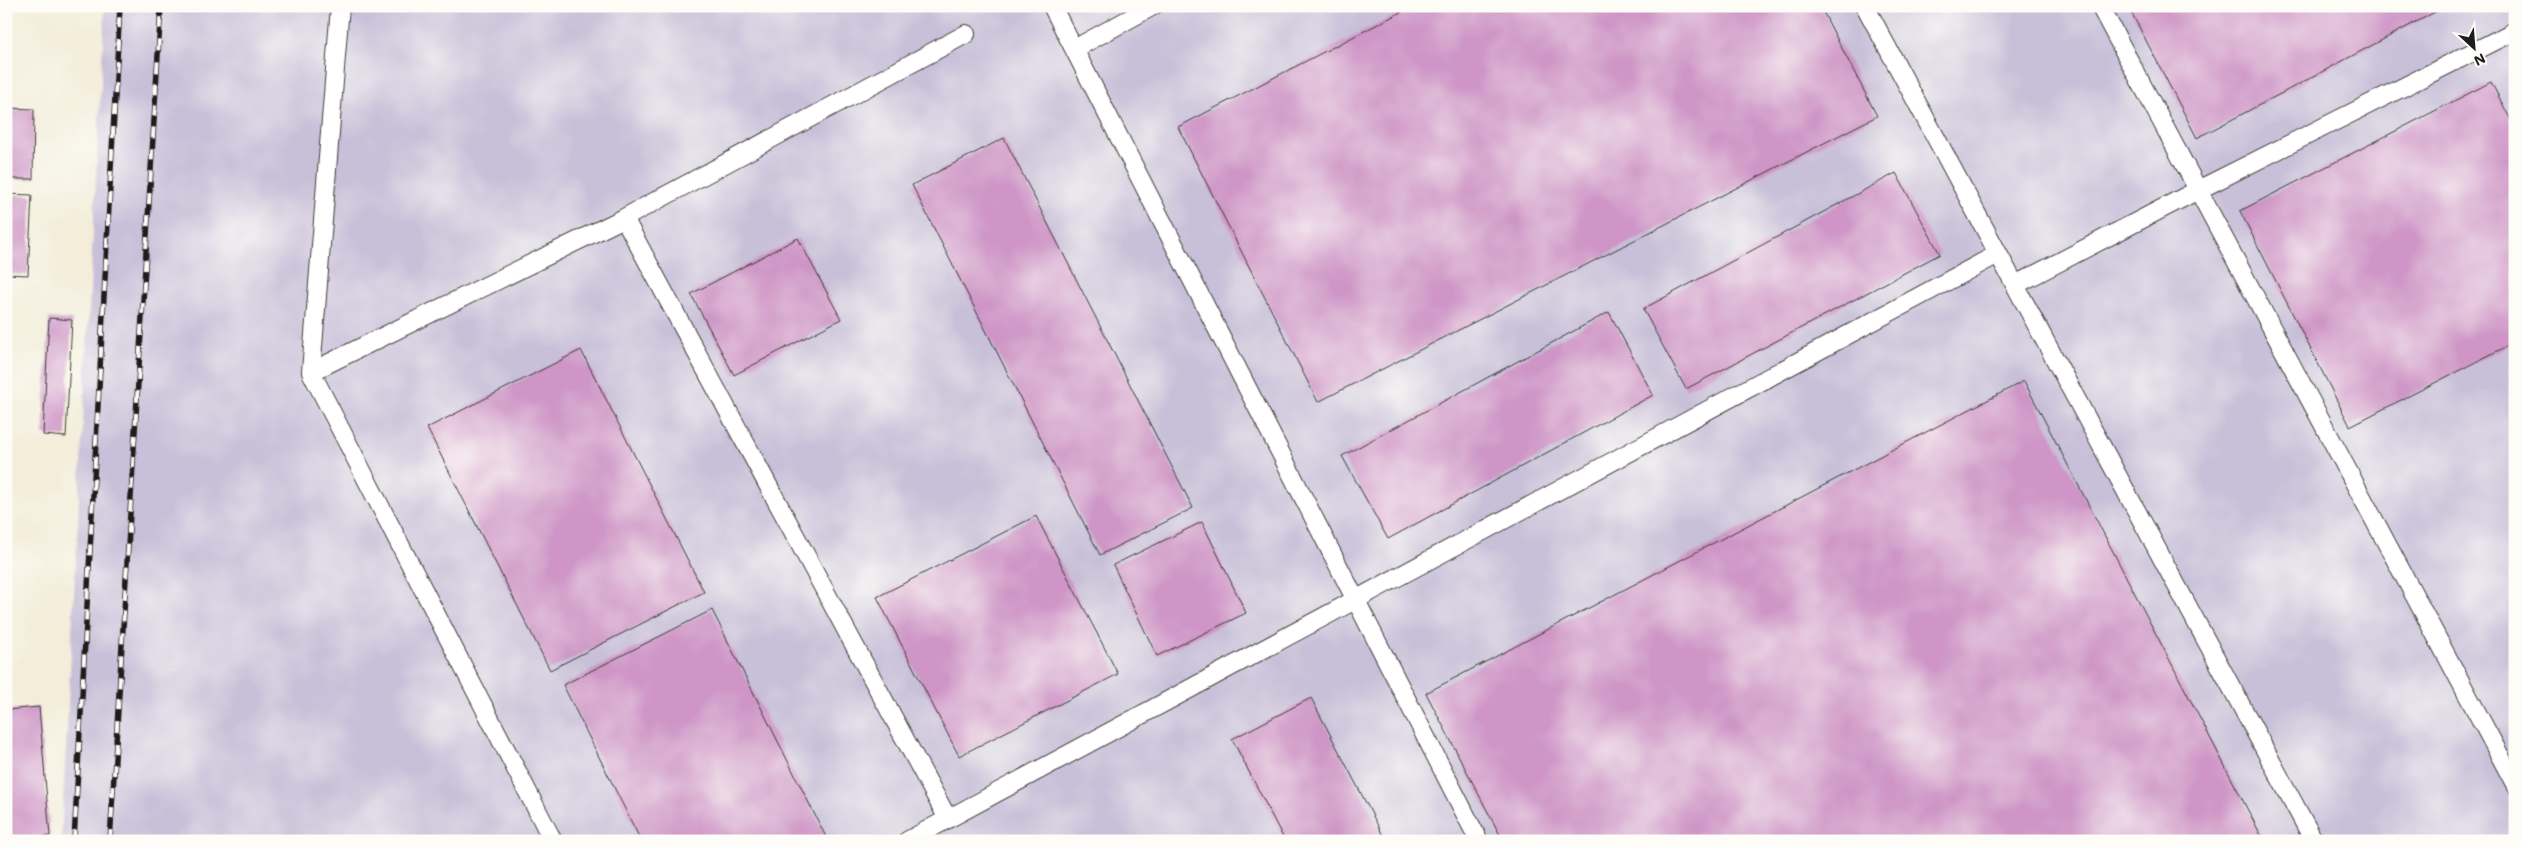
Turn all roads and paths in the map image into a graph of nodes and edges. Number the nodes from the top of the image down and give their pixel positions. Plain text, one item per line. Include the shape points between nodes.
1 (340, 6) edge
2 (1052, 6) edge
3 (1153, 6) edge
4 (1865, 6) edge
5 (2100, 6) edge
6 (2515, 31) edge
7 (966, 34) dead end
8 (1074, 49) junction
9 (2198, 190) junction
10 (624, 218) junction
11 (1998, 254) junction
12 (2015, 285) junction
13 (310, 372) junction
14 (1356, 600) junction
15 (2515, 784) edge
16 (948, 819) junction
17 (553, 841) edge
18 (907, 841) edge
19 (1479, 841) edge
20 (2314, 841) edge

1 - 13 lane
2 - 8 lane
3 - 8 lane
4 - 11 lane
5 - 9 lane
6 - 9 lane
7 - 10 lane
8 - 14 lane
9 - 12 lane
9 - 15 lane
10 - 13 lane
10 - 16 lane
11 - 12 lane
11 - 14 lane
12 - 20 lane
13 - 17 lane
14 - 16 lane
14 - 19 lane
16 - 18 lane

